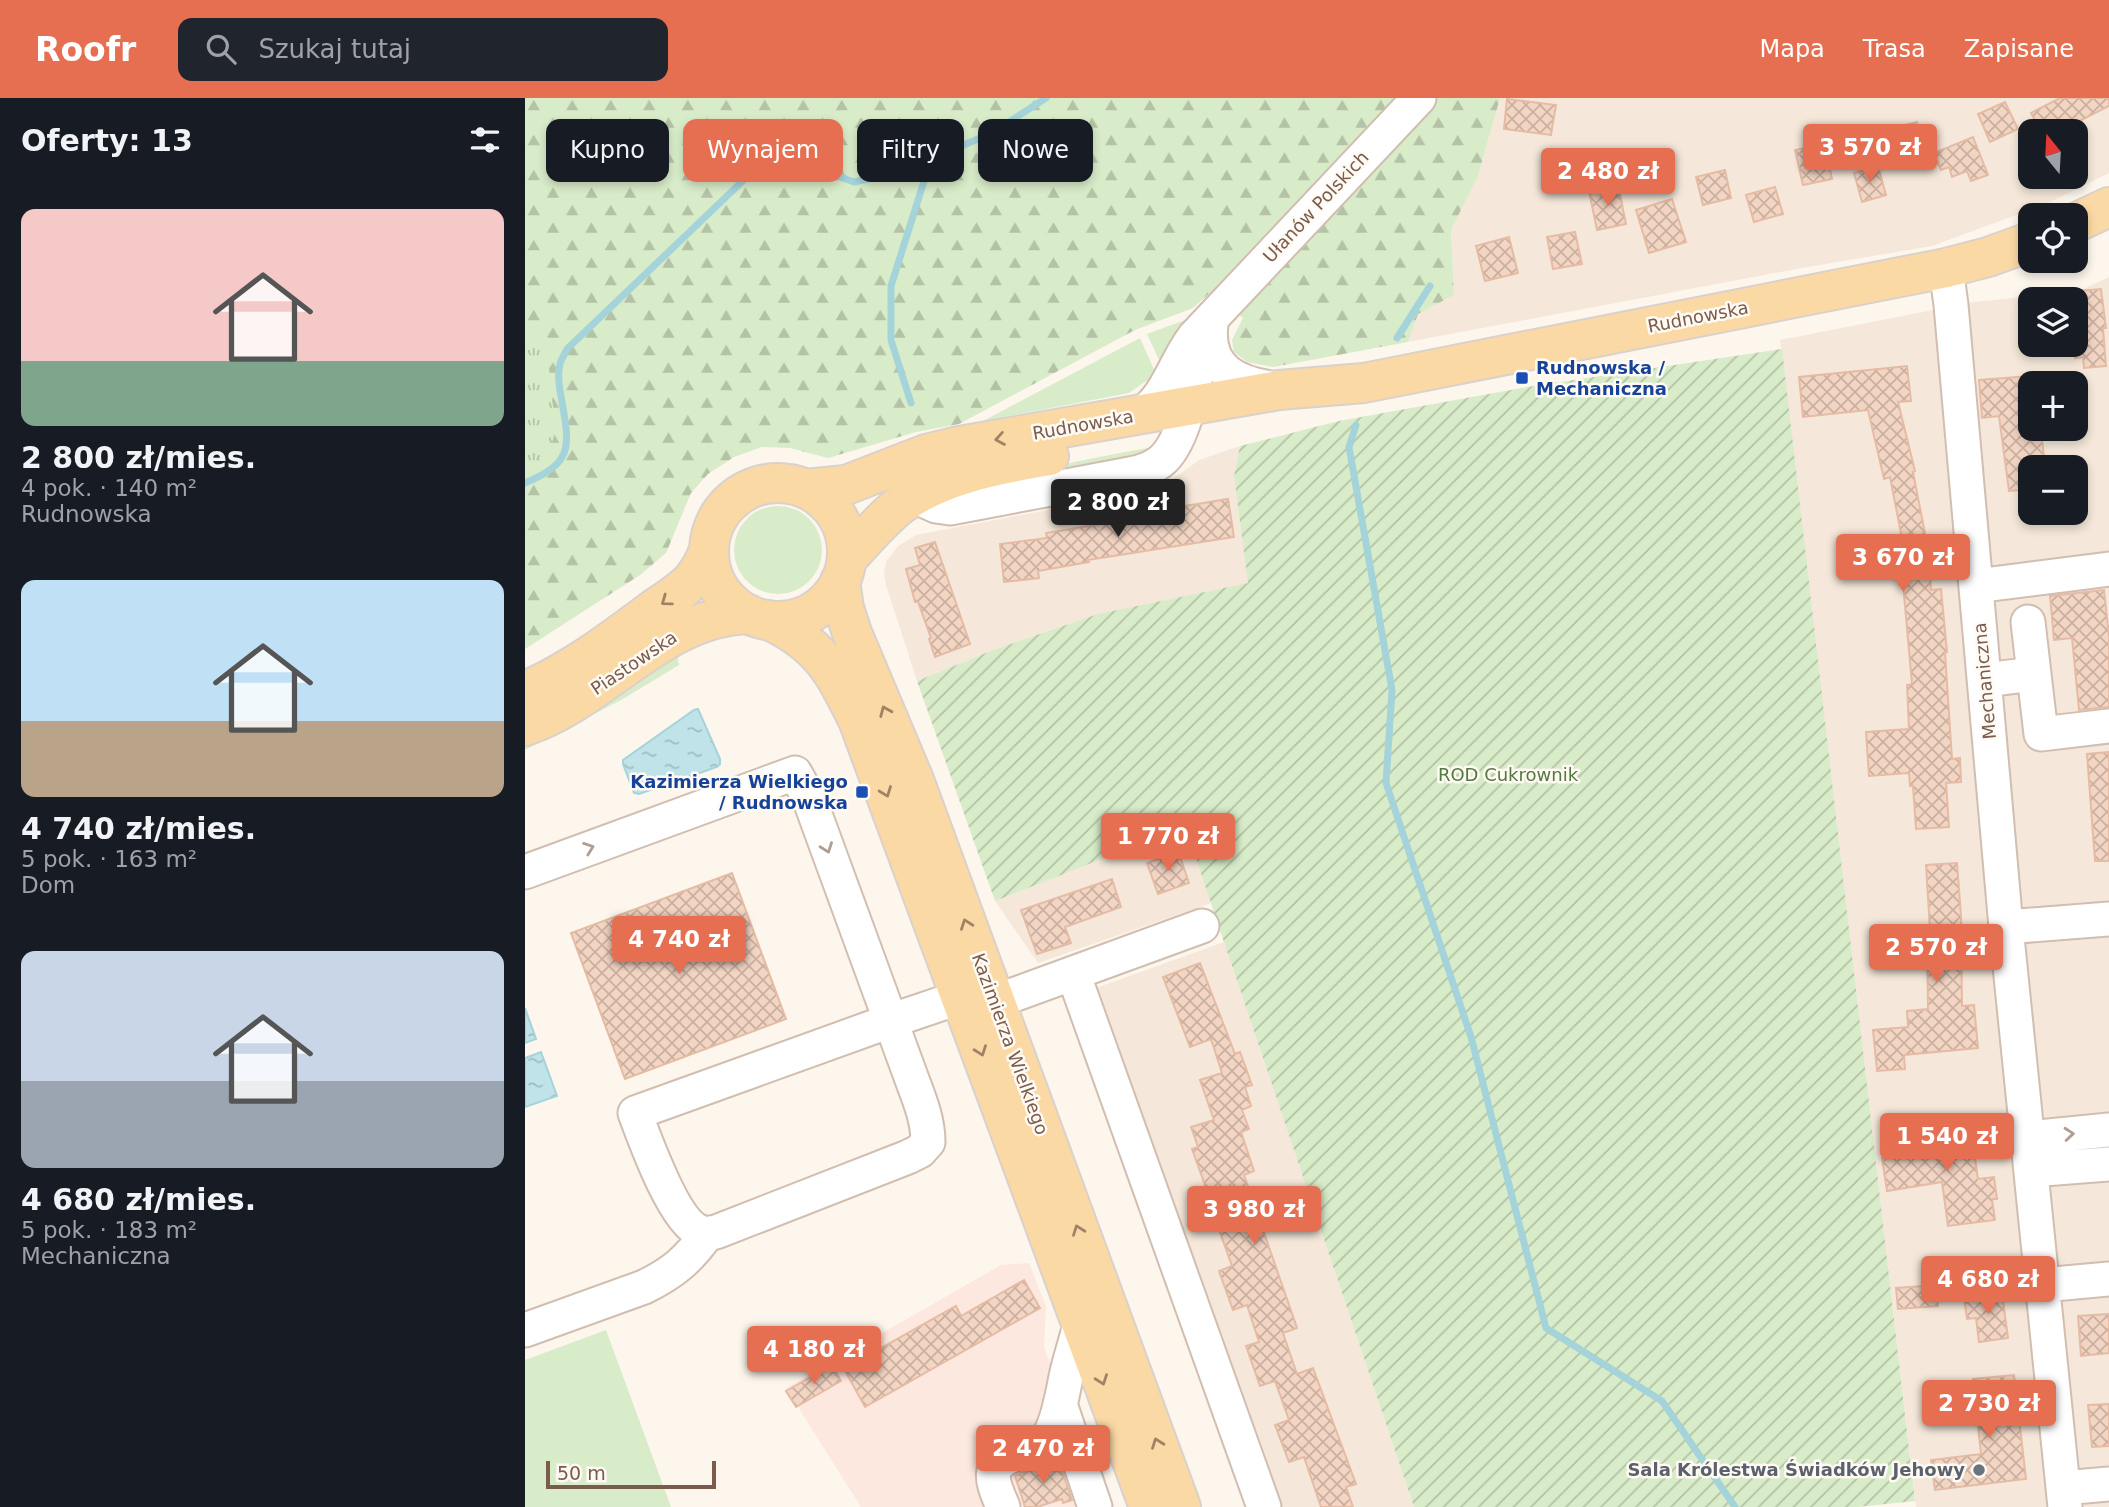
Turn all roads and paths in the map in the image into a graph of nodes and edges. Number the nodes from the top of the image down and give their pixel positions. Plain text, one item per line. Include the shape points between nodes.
1 (1419, 98) edge
2 (2109, 207) edge
3 (2088, 217) edge
4 (2018, 246) edge
5 (1946, 268) junction
6 (1214, 316) junction
7 (1364, 383) junction
8 (1279, 390) junction
9 (1140, 415) junction
10 (1184, 419) junction
11 (806, 489) junction
12 (709, 550) junction
13 (2109, 569) edge
14 (844, 570) junction
15 (1976, 586) junction
16 (758, 617) junction
17 (2028, 622) dead end
18 (2034, 674) junction
19 (1985, 680) junction
20 (525, 691) edge
21 (525, 726) edge
22 (2109, 726) edge
23 (525, 872) edge
24 (2109, 919) edge
25 (1202, 926) dead end
26 (2007, 928) junction
27 (1073, 973) junction
28 (978, 999) junction
29 (890, 1021) junction
30 (2109, 1130) edge
31 (2030, 1154) junction
32 (2109, 1164) edge
33 (707, 1234) junction
34 (2109, 1279) edge
35 (2043, 1285) junction
36 (1081, 1321) junction
37 (525, 1329) edge
38 (1060, 1404) junction
39 (2109, 1484) edge
40 (2064, 1498) edge
41 (1003, 1507) edge
42 (1095, 1507) edge
43 (1149, 1507) edge
44 (1181, 1507) edge
45 (1264, 1507) edge

1 - 6 street, Ułanów Polskich
2 - 3 main road
4 - 5 main road, Rudnowska
5 - 7 main road, Rudnowska
5 - 15 street, Mechaniczna
6 - 8 street via 1211,348 1226,372 1252,386
6 - 9 street, Ułanów Polskich via 1183,352 1163,394
6 - 10 street, Ułanów Polskich
7 - 8 main road, Rudnowska
7 - 10 main road, Rudnowska via 1237,422
8 - 10 main road, Rudnowska
9 - 10 main road, Rudnowska
9 -> 11 main road, Rudnowska via 954,447 846,485
10 - 14 main road, Rudnowska via 956,477 898,507
11 - 12 main road via 770,483 736,497 719,515
11 - 14 main road via 827,503 841,523
12 - 16 main road via 719,588 737,607
12 -> 20 main road, Piastowska via 692,580 668,600 576,664
13 - 15 street
14 - 16 main road via 828,599 811,612 790,620
28 -> 14 main road, Kazimierza Wielkiego via 914,780 844,608
15 - 19 street, Mechaniczna
16 - 21 main road, Piastowska via 727,614 687,628 560,711
16 -> 28 main road, Kazimierza Wielkiego via 804,639 828,665 845,694
17 - 18 street
18 - 19 street
18 - 22 street via 2041,734
19 - 26 street, Mechaniczna
23 -> 29 street via 795,773
24 - 26 street
25 - 27 street
26 - 31 street, Mechaniczna
27 - 28 street
27 - 45 street
28 - 29 street
28 -> 36 main road, Kazimierza Wielkiego
44 -> 28 main road, Kazimierza Wielkiego
29 - 33 street via 928,1127 928,1142 908,1157
29 - 33 street via 635,1114 671,1196 693,1228
31 -> 30 street
31 - 32 street
31 - 35 street, Mechaniczna
33 - 37 street via 683,1264 660,1279
34 - 35 street
35 - 40 street, Mechaniczna
36 - 38 street
36 -> 43 main road, Kazimierza Wielkiego
38 - 41 street via 1046,1440 1007,1458 993,1473
38 - 42 street
39 - 40 street

